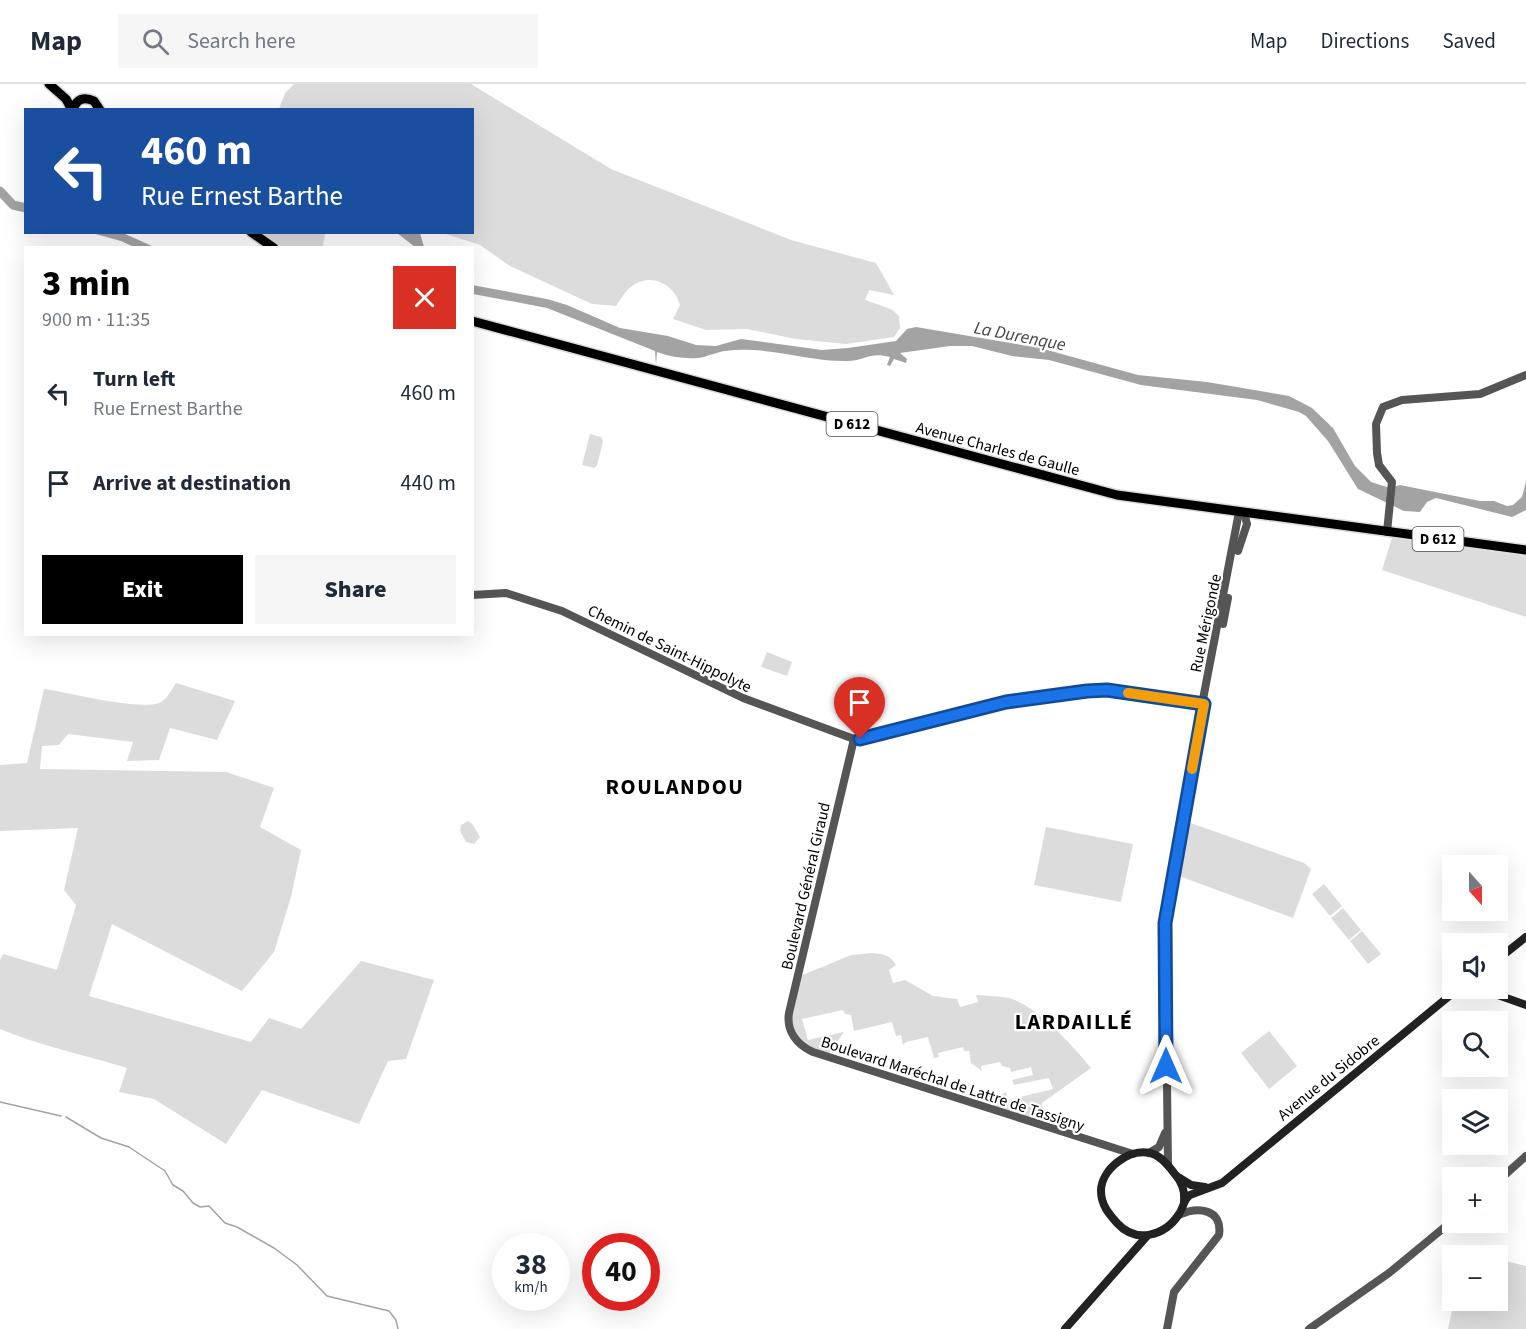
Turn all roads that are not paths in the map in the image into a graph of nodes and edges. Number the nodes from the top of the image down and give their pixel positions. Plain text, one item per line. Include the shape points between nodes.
1 (49, 84) edge
2 (57, 90) junction
3 (81, 99) junction
4 (70, 108) edge
5 (74, 108) edge
6 (99, 108) edge
7 (254, 234) edge
8 (271, 246) edge
9 (474, 322) edge
10 (1526, 375) edge
11 (1241, 513) junction
12 (1264, 516) junction
13 (1245, 530) junction
14 (1387, 532) junction
15 (1526, 550) edge
16 (474, 595) edge
17 (1204, 704) junction
18 (854, 739) junction
19 (1526, 937) edge
20 (1508, 951) edge
21 (1448, 999) edge
22 (1450, 999) edge
23 (1508, 999) edge
24 (1445, 1002) junction
25 (1526, 1005) edge
26 (794, 1038) joint
27 (1166, 1129) junction
28 (1107, 1147) junction
29 (1149, 1153) junction
30 (1133, 1154) junction
31 (1526, 1156) edge
32 (1168, 1165) junction
33 (1113, 1166) junction
34 (1508, 1172) edge
35 (1176, 1176) junction
36 (1214, 1186) junction
37 (1184, 1203) junction
38 (1194, 1210) junction
39 (1179, 1215) junction
40 (1442, 1229) edge
41 (1127, 1232) junction
42 (1148, 1236) junction
43 (1133, 1254) junction
44 (1065, 1329) edge
45 (1167, 1329) edge
46 (1309, 1329) edge

1 - 2 main road
2 - 3 main road
2 - 4 main road
3 - 5 main road
3 - 6 main road via 93,100
7 - 8 main road
9 - 11 main road, Avenue Charles de Gaulle / D 612 via 1107,493
10 - 14 street via 1466,397 1402,400 1380,411 1376,432 1379,465 1389,475 1393,488
11 - 12 main road, Avenue Charles de Gaulle / D 612
11 - 13 street via 1247,519
11 - 17 street, Rue Mérigonde
12 - 13 street
12 - 14 main road, Avenue Charles de Gaulle / D 612
13 - 17 street, Rue Mérigonde
14 - 15 main road, Avenue Charles de Gaulle / D 612
16 - 18 street, Chemin de Saint-Hippolyte via 506,593 562,612 744,698
17 - 18 street via 1107,690 1087,691 1006,702
17 - 27 street via 1165,923
18 - 26 street, Boulevard Général Giraud via 789,1013
19 - 20 main road
21 - 24 main road, Avenue du Sidobre
22 - 24 main road
23 - 25 main road
24 - 36 main road, Avenue du Sidobre
26 - 28 street, Boulevard Maréchal de Lattre de Tassigny via 813,1052
27 - 29 street via 1159,1147
27 - 32 street
28 - 30 street, Boulevard Maréchal de Lattre de Tassigny
28 - 33 street via 1114,1158
29 - 30 main road
29 - 32 main road
30 - 33 main road
31 - 34 street
32 - 35 main road
33 - 41 main road via 1103,1179 1102,1198 1107,1210
35 - 36 main road via 1194,1186
35 - 37 main road via 1184,1189
36 - 37 main road, Avenue du Sidobre via 1192,1193
37 - 38 street
37 - 39 main road
38 - 39 street
38 - 45 street via 1215,1215 1221,1226 1220,1235 1174,1292
39 - 42 main road via 1160,1232
40 - 46 street via 1389,1273
41 - 42 main road
41 - 43 main road
42 - 43 main road
43 - 44 main road

